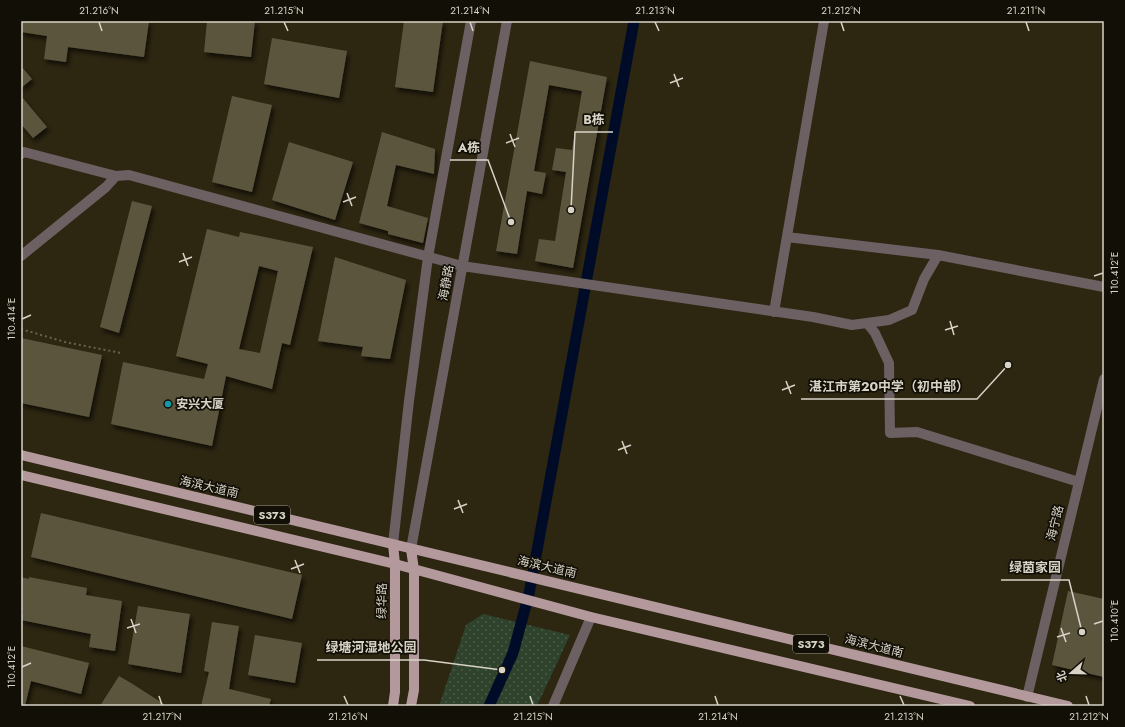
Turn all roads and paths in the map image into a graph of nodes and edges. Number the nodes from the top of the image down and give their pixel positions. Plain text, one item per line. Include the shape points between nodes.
1 (471, 21) edge
2 (507, 21) edge
3 (824, 21) edge
4 (22, 151) edge
5 (116, 176) junction
6 (787, 237) junction
7 (938, 255) junction
8 (21, 256) edge
9 (428, 257) junction
10 (462, 266) junction
11 (1104, 287) edge
12 (774, 312) junction
13 (867, 323) junction
14 (21, 329) edge
15 (120, 353) dead end
16 (1104, 379) edge
17 (21, 455) edge
18 (21, 475) edge
19 (1079, 482) junction
20 (393, 544) junction
21 (411, 549) junction
22 (395, 564) junction
23 (414, 570) junction
24 (591, 617) junction
25 (1027, 697) junction
26 (393, 706) edge
27 (411, 706) edge
28 (553, 706) edge
29 (970, 706) edge
30 (1068, 706) edge

1 - 9 street, 海静路
2 - 10 street, 海静路
3 - 6 street
4 - 5 street
5 - 8 street
5 - 9 street via 129,175
6 - 7 street
6 - 12 street
7 - 11 street
7 - 13 street via 924,278 912,310 889,320
9 - 10 street
9 - 20 street, 海静路
10 - 12 street
10 - 21 street, 海静路
12 - 13 street via 852,326
13 - 19 street via 875,333 889,363 890,433 917,432
14 - 15 path
16 - 19 street, 海宁路
17 - 20 main road, 海滨大道南 / S373
18 - 22 main road, S373
19 - 25 street, 海宁路
20 - 21 main road, 海滨大道南 / S373
20 - 22 main road, 绿华路
21 - 23 main road
21 - 25 main road, 海滨大道南 / S373
22 - 23 main road, S373
22 - 26 main road, 绿华路
23 - 24 main road, S373
23 - 27 main road via 414,690
24 - 28 street
24 - 29 main road, S373
25 - 30 main road, 海滨大道南 / S373

